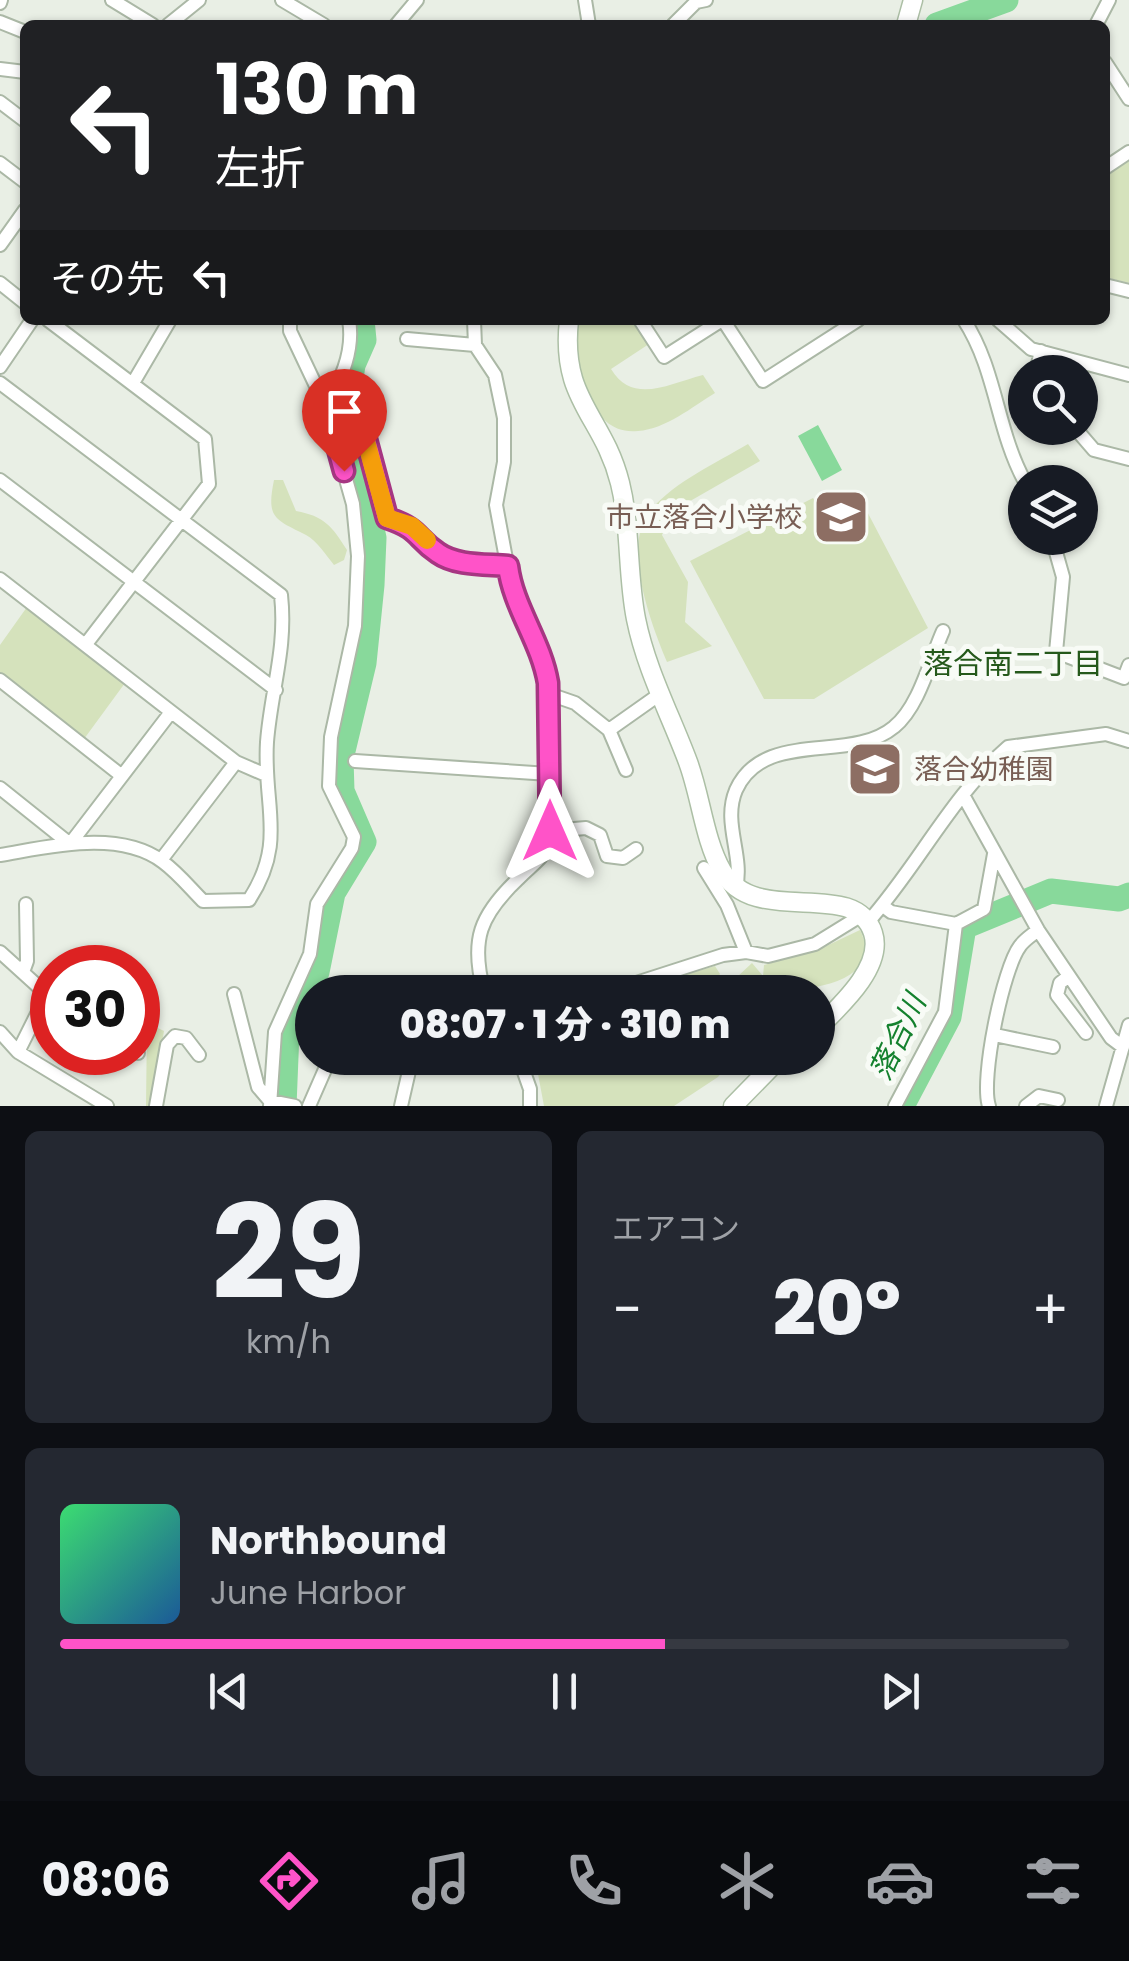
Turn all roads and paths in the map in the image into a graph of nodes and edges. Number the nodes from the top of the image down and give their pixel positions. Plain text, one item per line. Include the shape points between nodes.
1 (112, 0) edge
2 (199, 0) edge
3 (282, 0) edge
4 (417, 0) edge
5 (698, 1) edge
6 (145, 20) edge
7 (174, 20) edge
8 (316, 20) edge
9 (400, 20) edge
10 (678, 20) edge
11 (1110, 70) edge
12 (1129, 99) edge
13 (0, 102) edge
14 (20, 117) edge
15 (0, 162) edge
16 (20, 178) edge
17 (20, 217) edge
18 (0, 245) edge
19 (0, 283) edge
20 (20, 298) edge
21 (29, 325) edge
22 (55, 325) edge
23 (167, 325) edge
24 (290, 325) edge
25 (349, 325) edge
26 (474, 325) edge
27 (568, 325) edge
28 (643, 325) edge
29 (714, 325) edge
30 (725, 325) edge
31 (850, 325) edge
32 (967, 325) edge
33 (1003, 325) edge
34 (406, 339) dead end
35 (475, 344) junction
36 (1041, 352) junction
37 (1040, 355) edge
38 (0, 367) edge
39 (1129, 374) edge
40 (0, 383) edge
41 (133, 383) junction
42 (337, 401) junction
43 (1090, 445) edge
44 (1129, 458) edge
45 (1018, 465) edge
46 (0, 480) edge
47 (182, 520) junction
48 (1057, 555) edge
49 (508, 566) junction
50 (0, 578) edge
51 (133, 582) junction
52 (943, 632) dead end
53 (86, 644) junction
54 (1129, 665) edge
55 (0, 680) edge
56 (276, 690) junction
57 (548, 694) junction
58 (660, 694) junction
59 (172, 712) junction
60 (609, 730) junction
61 (1129, 740) edge
62 (354, 761) dead end
63 (236, 762) junction
64 (626, 770) dead end
65 (549, 774) junction
66 (266, 775) junction
67 (122, 776) junction
68 (0, 788) edge
69 (964, 796) junction
70 (550, 831) junction
71 (70, 844) junction
72 (636, 850) dead end
73 (994, 854) junction
74 (0, 855) edge
75 (162, 860) junction
76 (704, 868) dead end
77 (734, 895) junction
78 (26, 904) dead end
79 (883, 906) junction
80 (865, 919) junction
81 (956, 924) junction
82 (1038, 930) junction
83 (0, 952) edge
84 (746, 952) junction
85 (23, 972) junction
86 (482, 975) edge
87 (665, 975) edge
88 (1069, 976) junction
89 (30, 978) edge
90 (234, 994) dead end
91 (835, 1008) edge
92 (1129, 1025) edge
93 (30, 1031) edge
94 (0, 1032) edge
95 (1086, 1032) dead end
96 (995, 1035) junction
97 (1122, 1047) junction
98 (1053, 1048) dead end
99 (18, 1052) junction
100 (199, 1055) dead end
101 (323, 1075) edge
102 (408, 1075) edge
103 (525, 1075) edge
104 (763, 1075) edge
105 (1058, 1100) dead end
106 (280, 1104) edge
107 (107, 1106) edge
108 (156, 1106) edge
109 (309, 1106) edge
110 (401, 1106) edge
111 (530, 1106) edge
112 (733, 1106) edge
113 (895, 1106) edge
114 (989, 1106) edge
115 (1026, 1106) edge
116 (1106, 1106) edge

1 - 6 street
2 - 7 street
3 - 8 street
4 - 9 street
5 - 10 street
11 - 12 street
13 - 14 street
15 - 16 street
17 - 18 street
19 - 20 street
21 - 38 street
22 - 41 street
23 - 41 street
24 - 42 street
25 - 42 street
26 - 35 street
27 - 58 street via 569,377 620,483 636,617
28 - 29 street via 664,357
30 - 31 street via 763,381
32 - 45 street via 992,372 998,421
33 - 36 street
34 - 35 street
35 - 49 street via 494,375 504,418 496,504
36 - 37 street
36 - 39 street
40 - 47 street
41 - 47 street via 205,440 209,484
42 - 49 street via 357,406 387,518 412,526 436,552 455,560
42 - 106 street via 358,556 355,626 331,738 328,786 354,837 316,904 310,954 275,1032
43 - 44 street
46 - 51 street
47 - 51 street
47 - 56 street via 281,595 285,636
48 - 54 street via 1063,578 1056,652 1124,678
49 - 57 street via 544,659
50 - 53 street
51 - 53 street
51 - 56 street
52 - 77 street via 907,712 883,736 788,753 750,770 729,820 739,874
53 - 59 street
55 - 67 street
56 - 66 street
57 - 60 street via 575,702
57 - 65 street
58 - 60 street
58 - 77 street
59 - 63 street
59 - 67 street
60 - 64 street
61 - 69 street via 1106,734 1008,747
62 - 65 street
63 - 66 street
63 - 75 street
65 - 70 street
66 - 75 street via 274,827 268,871 249,900 204,901
67 - 71 street
68 - 71 street
69 - 73 street
69 - 79 street
70 - 72 street via 586,828 600,835 607,856 623,858
70 - 86 street via 543,858 482,920
71 - 74 street
71 - 75 street via 126,846
73 - 81 street via 984,909
73 - 82 street
76 - 77 street
77 - 80 street via 844,906
77 - 84 street
78 - 85 street
79 - 80 street
79 - 81 street
80 - 84 street via 814,944 768,956
80 - 91 street via 875,940 866,971
81 - 113 street via 945,1012
82 - 88 street
82 - 96 street via 1011,963
83 - 85 street
84 - 87 street
85 - 89 street
88 - 95 street via 1056,995
88 - 97 street
90 - 106 street via 258,1087
92 - 97 street
93 - 99 street
94 - 99 street
96 - 98 street
96 - 114 street via 986,1073
97 - 116 street
99 - 107 street
100 - 108 street via 186,1038 175,1036 166,1045
101 - 109 street
102 - 110 street
103 - 111 street
104 - 112 street
105 - 115 street via 1040,1096

